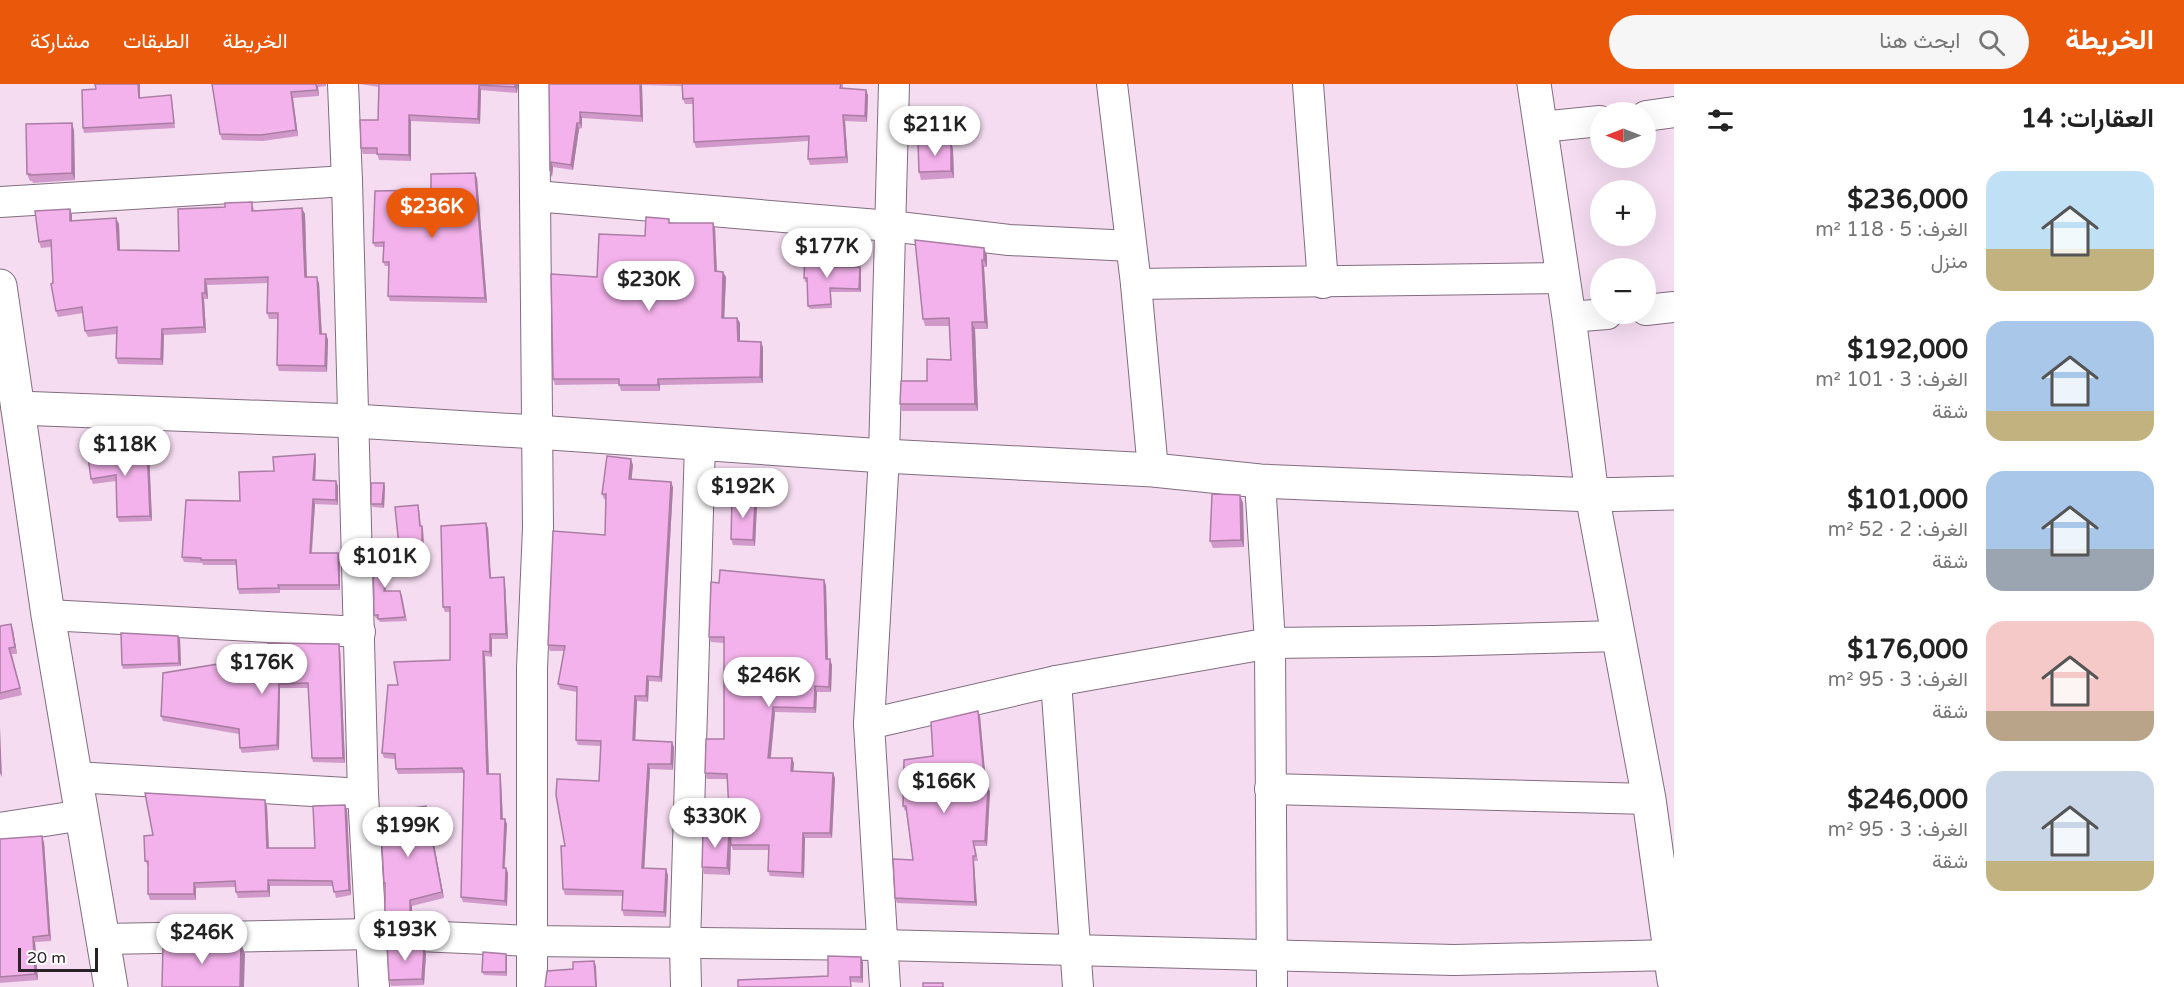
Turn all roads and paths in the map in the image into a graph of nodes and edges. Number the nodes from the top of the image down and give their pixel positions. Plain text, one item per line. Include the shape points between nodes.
1 (342, 84) edge
2 (534, 84) edge
3 (894, 84) edge
4 (1112, 84) edge
5 (1308, 84) edge
6 (1534, 84) edge
7 (1674, 112) edge
8 (1656, 115) edge
9 (1590, 122) edge
10 (1541, 127) junction
11 (347, 181) junction
12 (536, 196) junction
13 (0, 202) edge
14 (890, 226) junction
15 (1131, 246) junction
16 (1563, 278) junction
17 (1323, 283) junction
18 (1136, 284) junction
19 (1, 291) edge
20 (1674, 307) edge
21 (1656, 309) edge
22 (1590, 315) edge
23 (1569, 317) junction
24 (18, 408) junction
25 (354, 422) junction
26 (536, 432) junction
27 (700, 444) junction
28 (884, 456) junction
29 (1153, 470) junction
30 (1260, 481) junction
31 (1674, 493) edge
32 (1592, 495) junction
33 (48, 615) junction
34 (360, 632) junction
35 (1619, 636) junction
36 (1270, 643) junction
37 (1056, 681) junction
38 (868, 724) junction
39 (75, 777) junction
40 (1270, 789) junction
41 (363, 794) junction
42 (1648, 800) junction
43 (83, 815) junction
44 (0, 828) edge
45 (372, 934) junction
46 (102, 939) junction
47 (531, 942) junction
48 (685, 944) junction
49 (881, 945) junction
50 (1076, 951) junction
51 (1272, 956) junction
52 (1673, 963) edge
53 (1455, 974) edge
54 (111, 987) edge
55 (374, 987) edge
56 (532, 987) edge
57 (686, 987) edge
58 (885, 987) edge
59 (1078, 987) edge
60 (1272, 987) edge

1 - 11 street
2 - 12 street
3 - 14 street
4 - 15 street
5 - 17 street
6 - 10 street
7 - 8 street
9 - 10 street
10 - 16 street
11 - 13 street
11 - 25 street
12 - 14 street
12 - 26 street
14 - 15 street via 1009,240
14 - 28 street
15 - 18 street
16 - 17 street
16 - 23 street
17 - 18 street
18 - 29 street
19 - 24 street
20 - 21 street
22 - 23 street
23 - 32 street
24 - 25 street
24 - 33 street
25 - 26 street
25 - 34 street
26 - 27 street
26 - 47 street
27 - 28 street
27 - 48 street
28 - 29 street
28 - 38 street
29 - 30 street
30 - 32 street
30 - 36 street
31 - 32 street
32 - 35 street
33 - 34 street
33 - 39 street
34 - 41 street
35 - 36 street
35 - 42 street
36 - 37 street
36 - 40 street
37 - 38 street
37 - 50 street
38 - 49 street
39 - 41 street
39 - 43 street
40 - 42 street
40 - 51 street
41 - 45 street
42 - 52 street
43 - 44 street
43 - 46 street
45 - 46 street
45 - 47 street
45 - 55 street
46 - 54 street
47 - 48 street
47 - 56 street
48 - 49 street
48 - 57 street
49 - 50 street
49 - 58 street
50 - 51 street
50 - 59 street
51 - 53 street
51 - 60 street
52 - 53 street

